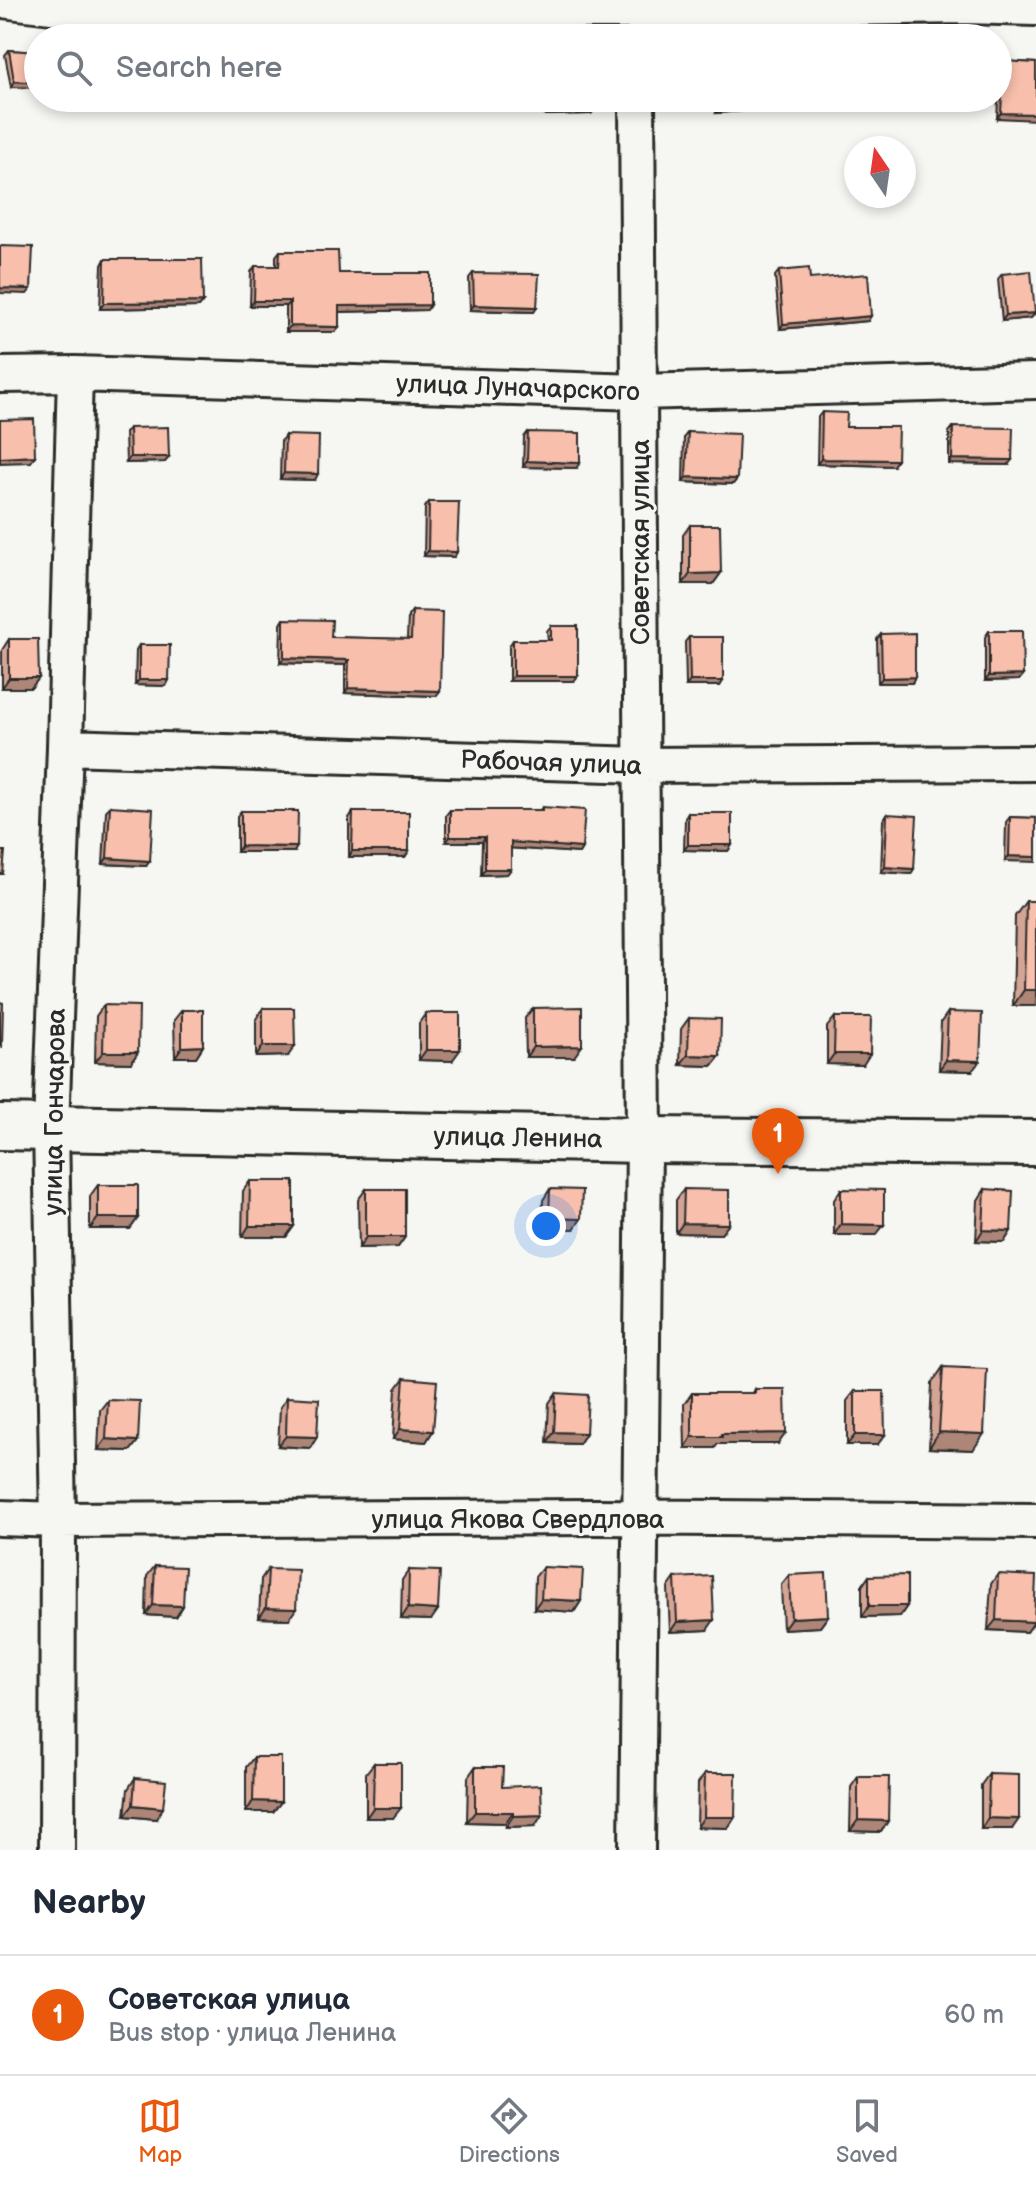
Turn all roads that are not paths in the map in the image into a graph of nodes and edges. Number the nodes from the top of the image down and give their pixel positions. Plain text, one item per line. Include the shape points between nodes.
1 (2, 0) edge
2 (1036, 8) edge
3 (637, 16) edge
4 (637, 112) edge
5 (75, 374) junction
6 (0, 375) edge
7 (1036, 381) edge
8 (639, 392) junction
9 (65, 747) junction
10 (1036, 763) edge
11 (641, 765) junction
12 (0, 1127) edge
13 (51, 1127) junction
14 (644, 1140) junction
15 (1036, 1143) edge
16 (0, 1518) edge
17 (638, 1519) junction
18 (58, 1520) junction
19 (1036, 1521) edge
20 (57, 1850) edge
21 (637, 1850) edge

1 - 3 street via 85,10
2 - 3 street
4 - 8 street, Советская улица
5 - 6 street, улица Луначарского
5 - 8 street, улица Луначарского
5 - 9 street, улица Гончарова
7 - 8 street, улица Луначарского
8 - 11 street, Советская улица
9 - 11 street, Рабочая улица
9 - 13 street, улица Гончарова
10 - 11 street, Рабочая улица
11 - 14 street, Советская улица
12 - 13 main road, улица Ленина
13 - 14 main road, улица Ленина
13 - 18 street, улица Гончарова
14 - 15 main road, улица Ленина
14 - 17 street, Советская улица
16 - 18 street, улица Якова Свердлова
17 - 18 street, улица Якова Свердлова
17 - 19 street, улица Якова Свердлова
17 - 21 street, Советская улица
18 - 20 street, улица Гончарова

